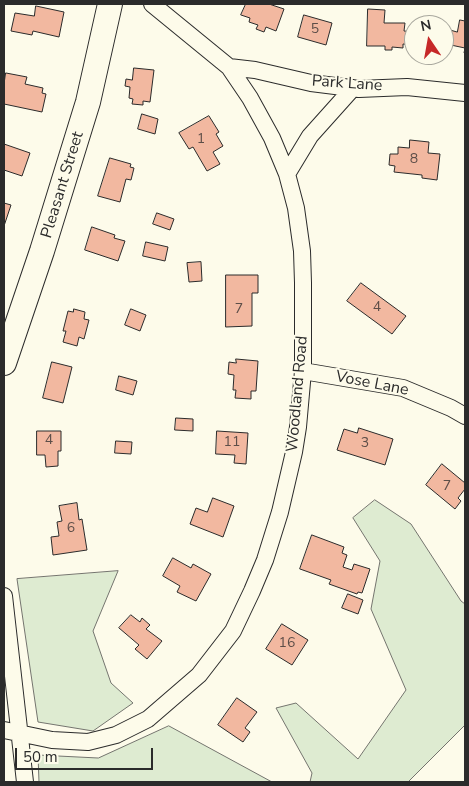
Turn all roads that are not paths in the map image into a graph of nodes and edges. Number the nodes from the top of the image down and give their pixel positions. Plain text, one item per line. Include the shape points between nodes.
1 (110, 4) edge
2 (152, 4) edge
3 (229, 67) junction
4 (353, 88) junction
5 (465, 93) edge
6 (287, 174) junction
7 (4, 363) edge
8 (303, 371) junction
9 (465, 416) edge
10 (4, 596) edge
11 (4, 730) edge
12 (21, 735) junction
13 (25, 782) edge

1 - 7 street, Pleasant Street via 88,102
2 - 3 street, Woodland Road
3 - 4 street, Park Lane
3 - 6 street, Woodland Road via 272,138
4 - 5 street, Park Lane via 407,87
4 - 6 street via 310,136
6 - 8 street, Woodland Road via 302,252
8 - 9 street, Vose Lane via 403,388
8 - 12 street, Woodland Road via 294,452 265,560 233,631 199,675 148,719 116,735 88,742
10 - 12 street
11 - 12 street, Woodland Road
12 - 13 street

